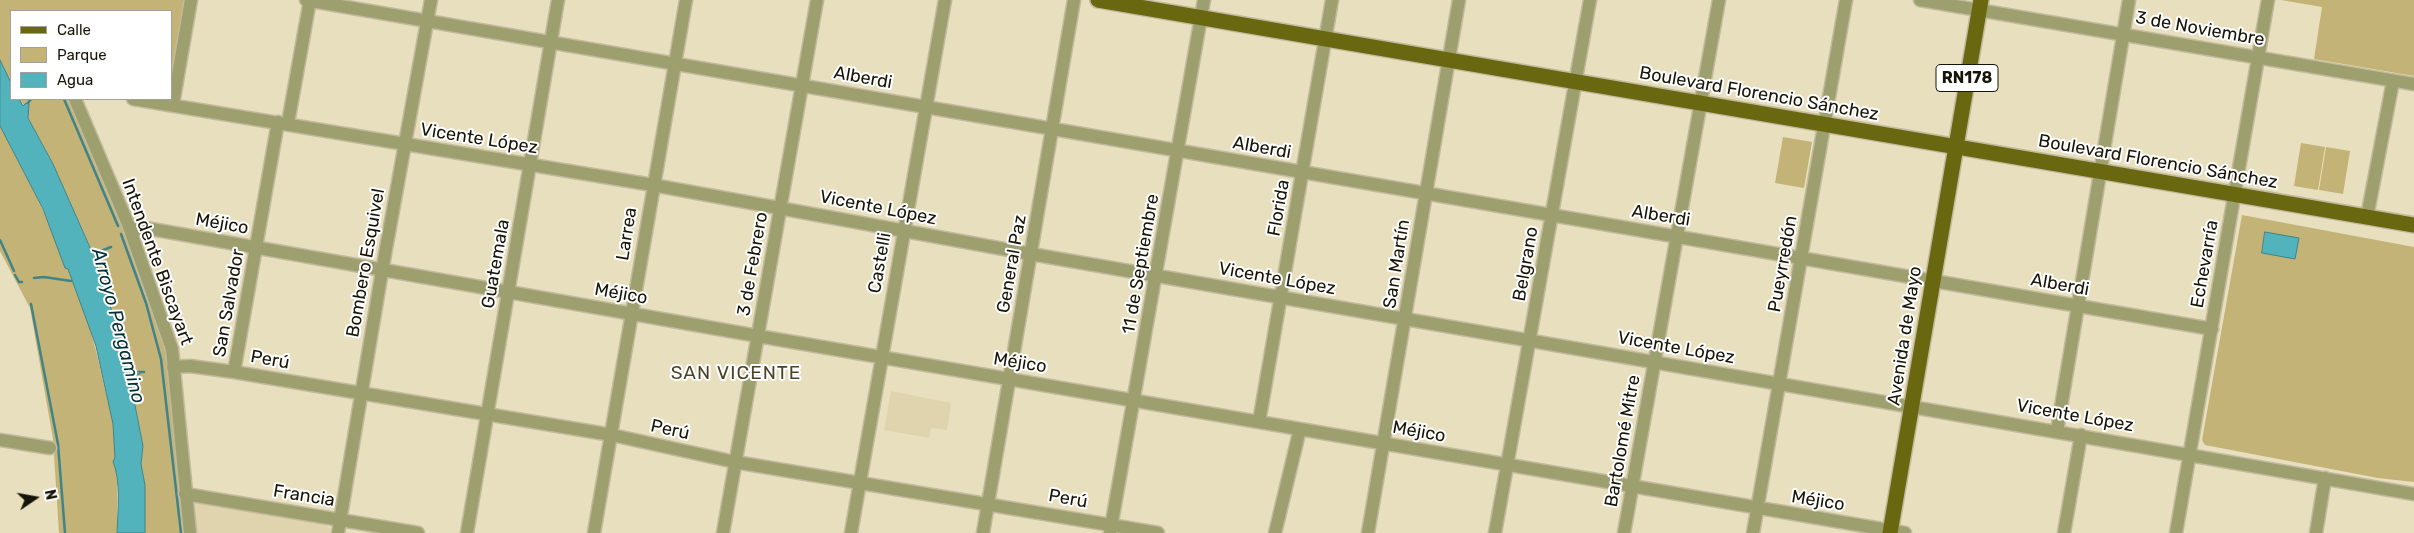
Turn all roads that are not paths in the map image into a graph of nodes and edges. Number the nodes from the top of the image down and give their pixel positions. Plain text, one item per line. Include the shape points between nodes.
1 (191, 0) edge
2 (309, 0) edge
3 (431, 0) edge
4 (558, 0) edge
5 (686, 0) edge
6 (817, 0) edge
7 (945, 0) edge
8 (1074, 0) edge
9 (1098, 0) edge
10 (1204, 0) edge
11 (1332, 0) edge
12 (1459, 0) edge
13 (1590, 0) edge
14 (1719, 0) edge
15 (1846, 0) edge
16 (1920, 0) edge
17 (2130, 0) edge
18 (2268, 0) edge
19 (1980, 5) edge
20 (1201, 18) junction
21 (427, 23) junction
22 (2123, 34) junction
23 (1325, 39) junction
24 (551, 42) junction
25 (2258, 58) junction
26 (1449, 61) junction
27 (674, 64) junction
28 (2392, 81) junction
29 (1576, 82) junction
30 (2414, 84) edge
31 (802, 86) junction
32 (75, 100) edge
33 (141, 100) edge
34 (173, 104) junction
35 (1701, 104) junction
36 (925, 107) junction
37 (283, 123) junction
38 (1824, 125) junction
39 (1052, 129) junction
40 (405, 145) junction
41 (1955, 146) junction
42 (1178, 151) junction
43 (531, 165) junction
44 (2100, 171) junction
45 (1303, 172) junction
46 (653, 185) junction
47 (1426, 194) junction
48 (2233, 195) junction
49 (781, 207) junction
50 (1552, 216) junction
51 (2367, 217) junction
52 (2414, 225) edge
53 (904, 231) junction
54 (131, 233) junction
55 (1677, 236) junction
56 (257, 248) junction
57 (1031, 254) junction
58 (1802, 258) junction
59 (382, 270) junction
60 (1157, 275) junction
61 (1933, 281) junction
62 (509, 293) junction
63 (1281, 297) junction
64 (2078, 305) junction
65 (632, 313) junction
66 (1406, 319) junction
67 (2212, 329) junction
68 (758, 336) junction
69 (1530, 340) junction
70 (881, 358) junction
71 (1654, 362) junction
72 (173, 367) junction
73 (234, 372) junction
74 (1010, 379) junction
75 (1780, 384) junction
76 (361, 394) junction
77 (1134, 400) junction
78 (1912, 406) junction
79 (486, 415) junction
80 (1259, 422) junction
81 (1300, 429) junction
82 (2057, 431) junction
83 (612, 435) junction
84 (2081, 435) junction
85 (0, 440) edge
86 (1384, 444) junction
87 (50, 448) dead end
88 (2190, 454) junction
89 (735, 462) junction
90 (1507, 466) junction
91 (2325, 478) junction
92 (860, 482) junction
93 (1632, 487) junction
94 (185, 494) junction
95 (2414, 494) edge
96 (988, 503) junction
97 (1758, 509) junction
98 (341, 519) junction
99 (1110, 529) edge
100 (1895, 532) edge
101 (190, 533) edge
102 (338, 533) edge
103 (418, 533) edge
104 (467, 533) edge
105 (594, 533) edge
106 (723, 533) edge
107 (851, 533) edge
108 (983, 533) edge
109 (1158, 533) edge
110 (1275, 533) edge
111 (1368, 533) edge
112 (1495, 533) edge
113 (1624, 533) edge
114 (1753, 533) edge
115 (2064, 533) edge
116 (2176, 533) edge
117 (2316, 533) edge

1 - 34 street
2 - 21 street, Alberdi
2 - 37 street, San Salvador
3 - 21 street, Bombero Esquivel
4 - 24 street, Guatemala
5 - 27 street, Larrea
6 - 31 street, 3 de Febrero
7 - 36 street, Castelli
8 - 39 street, General Paz
9 - 20 main road, Boulevard Florencio Sánchez
10 - 20 street, 11 de Septiembre
11 - 23 street, Florida
12 - 26 street, San Martín
13 - 29 street, Belgrano
14 - 35 street, Bartolomé Mitre
15 - 38 street, Pueyrredón
16 - 19 street, 3 de Noviembre
17 - 22 street
18 - 25 street, Echevarría
19 - 22 street, 3 de Noviembre
19 - 41 main road, RN178
20 - 23 main road, Boulevard Florencio Sánchez
20 - 42 street, 11 de Septiembre
21 - 24 street, Alberdi
21 - 40 street, Bombero Esquivel
22 - 25 street, 3 de Noviembre
22 - 44 street
23 - 26 main road, Boulevard Florencio Sánchez
23 - 45 street, Florida
24 - 27 street, Alberdi
24 - 43 street, Guatemala
25 - 28 street, 3 de Noviembre
25 - 48 street, Echevarría
26 - 29 main road, Boulevard Florencio Sánchez
26 - 47 street, San Martín
27 - 31 street, Alberdi
27 - 46 street, Larrea
28 - 30 street, 3 de Noviembre
28 - 51 street
29 - 35 main road, Boulevard Florencio Sánchez
29 - 50 street, Belgrano
31 - 36 street, Alberdi
31 - 49 street, 3 de Febrero
32 - 54 street, Intendente Biscayart
33 - 34 street, Vicente López
34 - 37 street, Vicente López
35 - 38 main road, Boulevard Florencio Sánchez
35 - 55 street, Bartolomé Mitre
36 - 39 street, Alberdi
36 - 53 street, Castelli
37 - 40 street, Vicente López
37 - 56 street, San Salvador
38 - 41 main road, Boulevard Florencio Sánchez
38 - 58 street, Pueyrredón
39 - 42 street, Alberdi
39 - 57 street, General Paz
40 - 43 street, Vicente López
40 - 59 street, Bombero Esquivel
41 - 44 main road, Boulevard Florencio Sánchez
41 - 61 main road, Avenida de Mayo / RN178
42 - 45 street, Alberdi
42 - 60 street, 11 de Septiembre
43 - 46 street, Vicente López
43 - 62 street, Guatemala
44 - 48 main road, Boulevard Florencio Sánchez
44 - 64 street
45 - 47 street, Alberdi
45 - 63 street, Florida
46 - 49 street, Vicente López
46 - 65 street, Larrea
47 - 50 street, Alberdi
47 - 66 street, San Martín
48 - 51 main road, Boulevard Florencio Sánchez
48 - 67 street, Echevarría
49 - 53 street, Vicente López
49 - 68 street, 3 de Febrero
50 - 55 street, Alberdi
50 - 69 street, Belgrano
51 - 52 main road, Boulevard Florencio Sánchez
53 - 57 street, Vicente López
53 - 70 street, Castelli
54 - 56 street, Méjico via 140,227
54 - 72 street, Intendente Biscayart via 172,349
55 - 58 street, Alberdi
55 - 71 street, Bartolomé Mitre
56 - 59 street, Méjico
56 - 73 street, San Salvador
57 - 60 street, Vicente López
57 - 74 street, General Paz
58 - 61 street, Alberdi
58 - 75 street, Pueyrredón
59 - 62 street, Méjico
59 - 76 street, Bombero Esquivel
60 - 63 street, Vicente López
60 - 77 street, 11 de Septiembre
61 - 64 street, Alberdi
61 - 78 main road, Avenida de Mayo / RN178
62 - 65 street, Méjico
62 - 79 street, Guatemala
63 - 66 street, Vicente López
63 - 80 street, Florida
64 - 67 street, Alberdi
64 - 82 street
65 - 68 street, Méjico
65 - 83 street, Larrea
66 - 69 street, Vicente López
66 - 86 street, San Martín
67 - 88 street, Echevarría
68 - 70 street, Méjico
68 - 89 street, 3 de Febrero
69 - 71 street, Vicente López
69 - 90 street, Belgrano
70 - 74 street, Méjico
70 - 92 street, Castelli
71 - 75 street, Vicente López
71 - 93 street, Bartolomé Mitre
72 - 73 street, Perú
72 - 94 street, Intendente Biscayart
73 - 76 street, Perú
74 - 77 street, Méjico
74 - 96 street, General Paz
75 - 78 street, Vicente López
75 - 97 street, Pueyrredón
76 - 79 street, Perú
76 - 98 street, Bombero Esquivel
77 - 80 street, Méjico
77 - 99 street, 11 de Septiembre
78 - 82 street, Vicente López
78 - 100 main road, Avenida de Mayo / RN178
79 - 83 street, Perú
79 - 104 street, Guatemala
80 - 81 street, Méjico
81 - 86 street, Méjico
81 - 110 street
82 - 84 street, Vicente López
83 - 89 street, Perú
83 - 105 street, Larrea
84 - 88 street, Vicente López
84 - 115 street
85 - 87 street
86 - 90 street, Méjico
86 - 111 street, San Martín
88 - 91 street, Vicente López
88 - 116 street, Echevarría
89 - 92 street, Perú
89 - 106 street, 3 de Febrero
90 - 93 street, Méjico
90 - 112 street, Belgrano
91 - 95 street, Vicente López
91 - 117 street
92 - 96 street, Perú
92 - 107 street, Castelli
93 - 97 street, Méjico
93 - 113 street, Bartolomé Mitre
94 - 98 street, Francia
94 - 101 street, Intendente Biscayart
96 - 99 street, Perú
96 - 108 street, General Paz
97 - 100 street, Méjico
97 - 114 street, Pueyrredón
98 - 102 street, Bombero Esquivel
98 - 103 street, Francia
99 - 109 street, Perú

